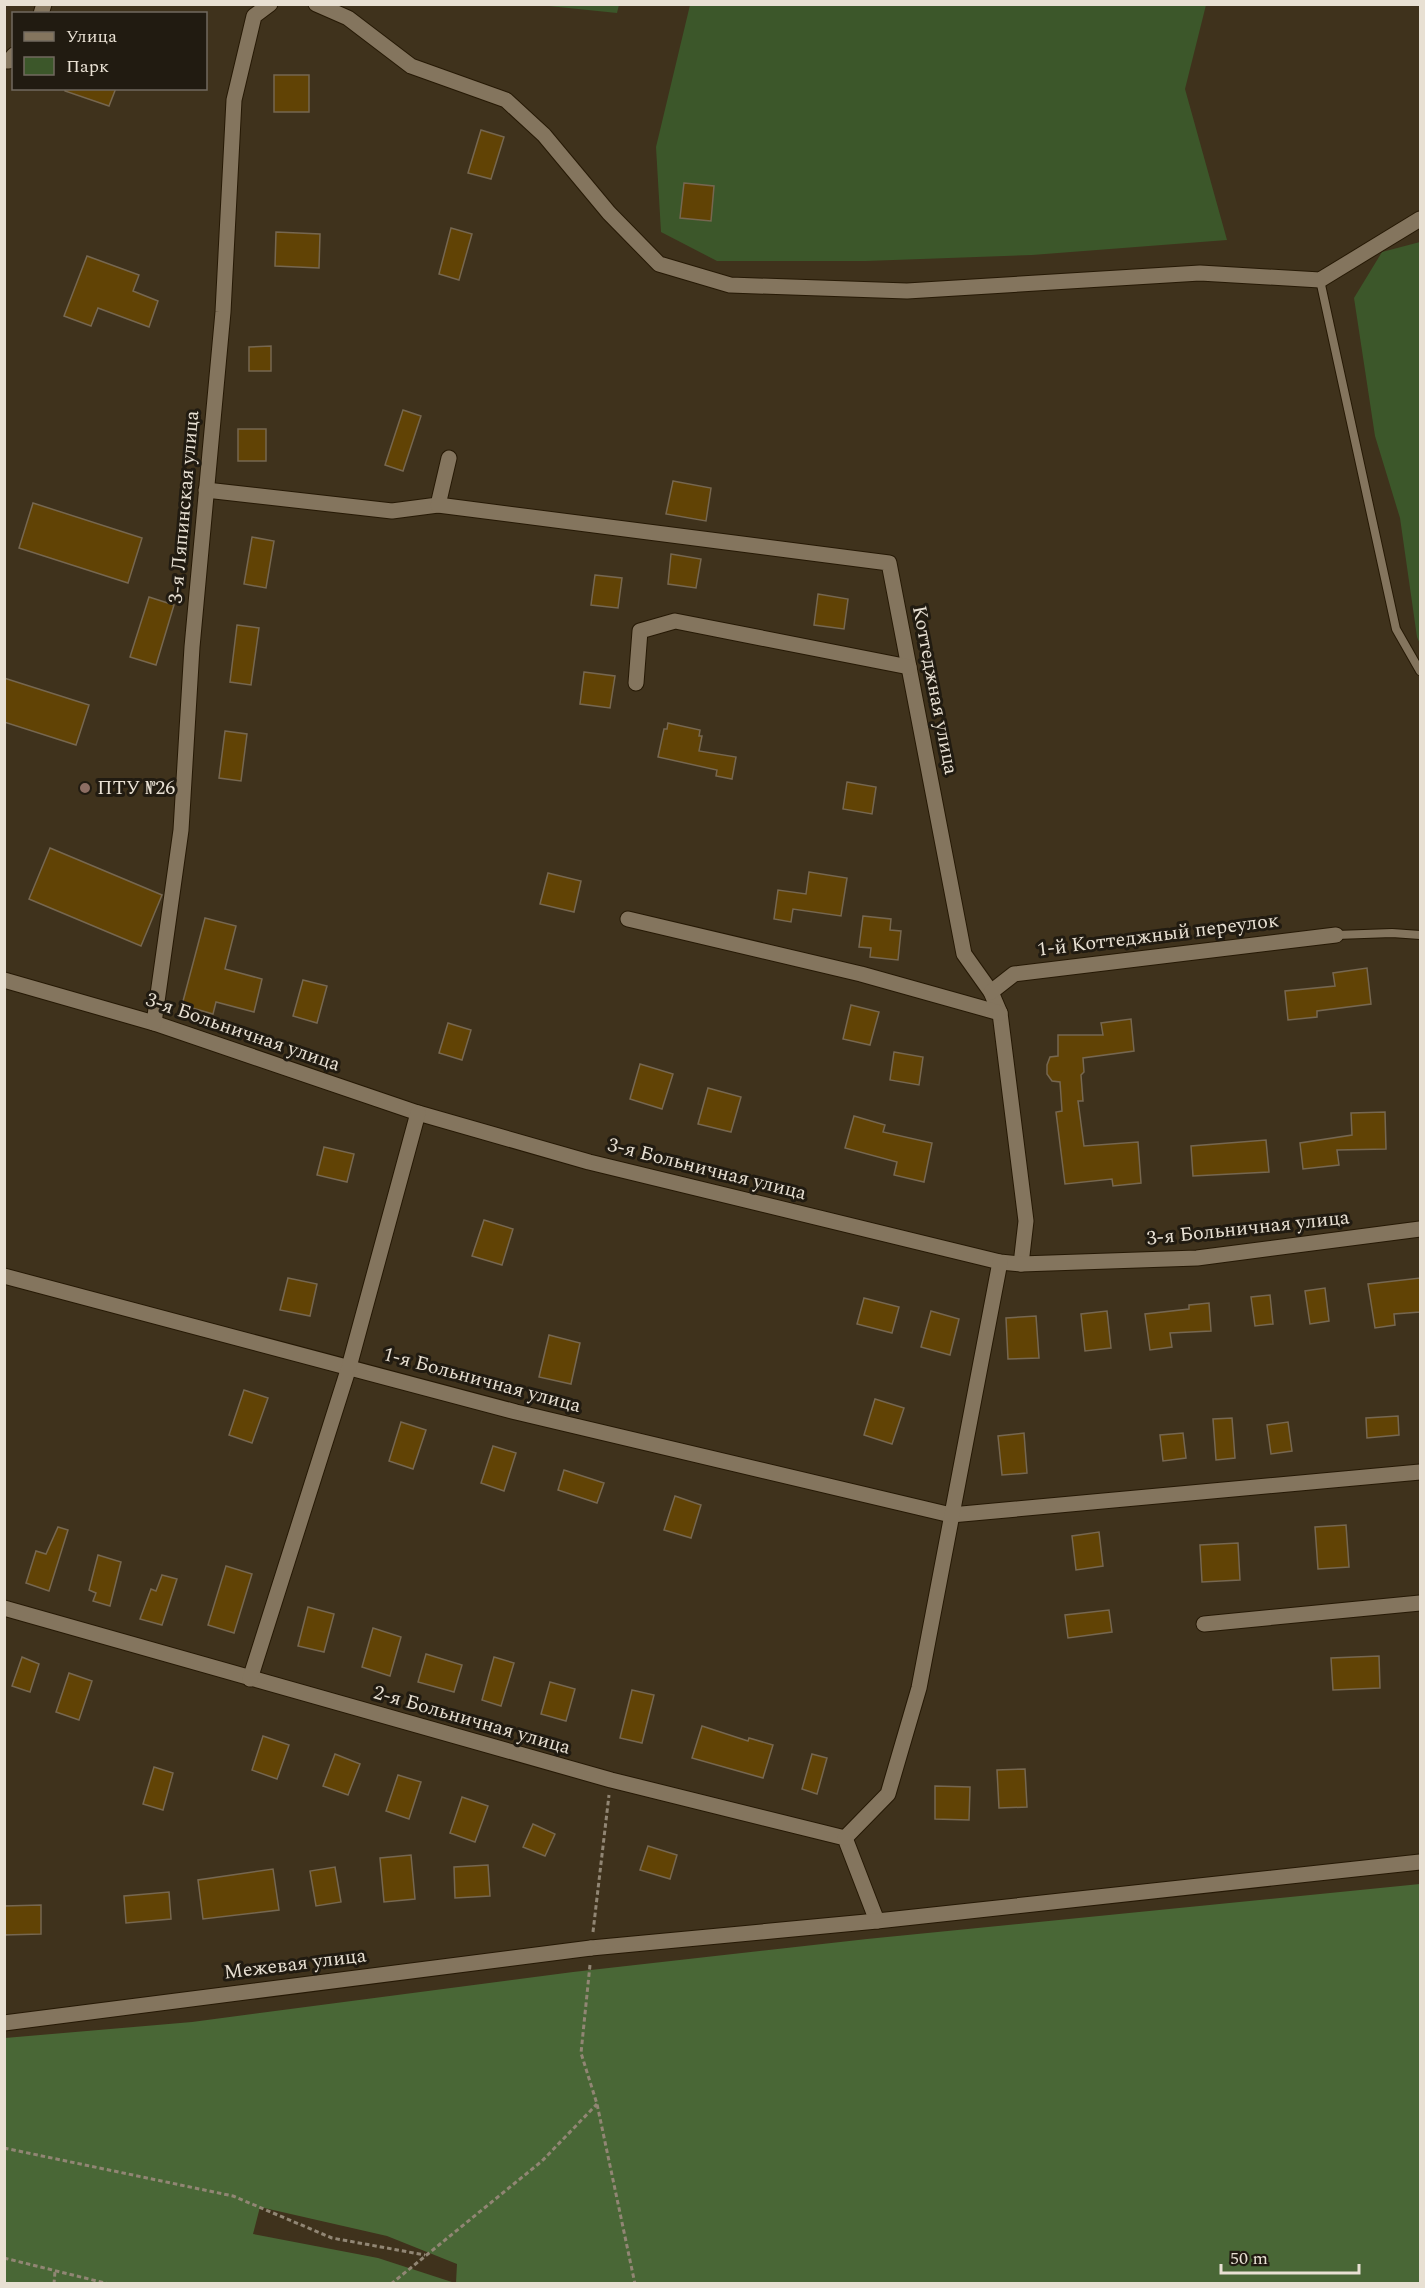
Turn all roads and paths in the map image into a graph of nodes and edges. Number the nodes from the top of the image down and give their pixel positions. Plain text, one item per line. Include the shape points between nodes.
1 (270, 4) edge
2 (316, 4) edge
3 (1420, 219) edge
4 (1320, 280) junction
5 (449, 458) dead end
6 (206, 490) junction
7 (438, 505) junction
8 (909, 667) junction
9 (1420, 671) edge
10 (636, 683) dead end
11 (628, 919) dead end
12 (1336, 935) joint
13 (1420, 936) edge
14 (4, 980) edge
15 (991, 992) junction
16 (1000, 1013) junction
17 (154, 1023) junction
18 (418, 1113) junction
19 (1420, 1229) edge
20 (1000, 1262) junction
21 (1021, 1264) junction
22 (4, 1276) edge
23 (349, 1367) junction
24 (1420, 1472) edge
25 (951, 1515) junction
26 (1420, 1603) edge
27 (4, 1608) edge
28 (1204, 1624) dead end
29 (249, 1679) junction
30 (611, 1780) junction
31 (846, 1838) junction
32 (1420, 1862) edge
33 (877, 1921) junction
34 (591, 1948) junction
35 (4, 2023) edge
36 (597, 2104) junction
37 (4, 2148) edge
38 (425, 2256) junction
39 (4, 2258) edge
40 (55, 2271) junction
41 (54, 2283) edge
42 (109, 2283) edge
43 (391, 2283) edge
44 (635, 2283) edge

1 - 6 street, 3-я Ляпинская улица via 254,16 234,100 223,312
2 - 4 street via 348,18 411,66 506,100 544,135 609,213 659,264 730,285 907,291 1200,273
3 - 4 street
4 - 9 lane via 1396,629
5 - 7 street
6 - 7 street via 392,511
6 - 17 street, 3-я Ляпинская улица via 181,830
7 - 8 street, Коттеджная улица via 889,563
8 - 10 street via 675,621 640,631
8 - 15 street, Коттеджная улица via 964,954
11 - 16 street via 861,974
12 - 13 lane
12 - 15 street, 1-й Коттеджный переулок via 1014,974
14 - 17 street, 3-я Больничная улица
15 - 16 street, Коттеджная улица
16 - 21 street, Коттеджная улица via 1026,1221
17 - 18 street, 3-я Больничная улица
18 - 20 street, 3-я Больничная улица via 589,1162
18 - 23 street
19 - 21 street, 3-я Больничная улица via 1197,1258
20 - 21 street, 3-я Больничная улица
20 - 25 street
22 - 23 street, 1-я Больничная улица
23 - 25 street, 1-я Больничная улица via 516,1412
23 - 29 street
24 - 25 street, 1-я Больничная улица
25 - 31 street via 920,1688 888,1794
26 - 28 street
27 - 29 street, 2-я Больничная улица
29 - 30 street, 2-я Больничная улица
30 - 31 street, 2-я Больничная улица
30 - 34 path
31 - 33 street
32 - 33 street, Межевая улица
33 - 34 street, Межевая улица
34 - 35 street, Межевая улица
34 - 36 path via 581,2053
36 - 38 path via 542,2161
36 - 44 path
37 - 38 path via 233,2196 332,2238
38 - 43 path
39 - 40 path
40 - 41 path
40 - 42 path

